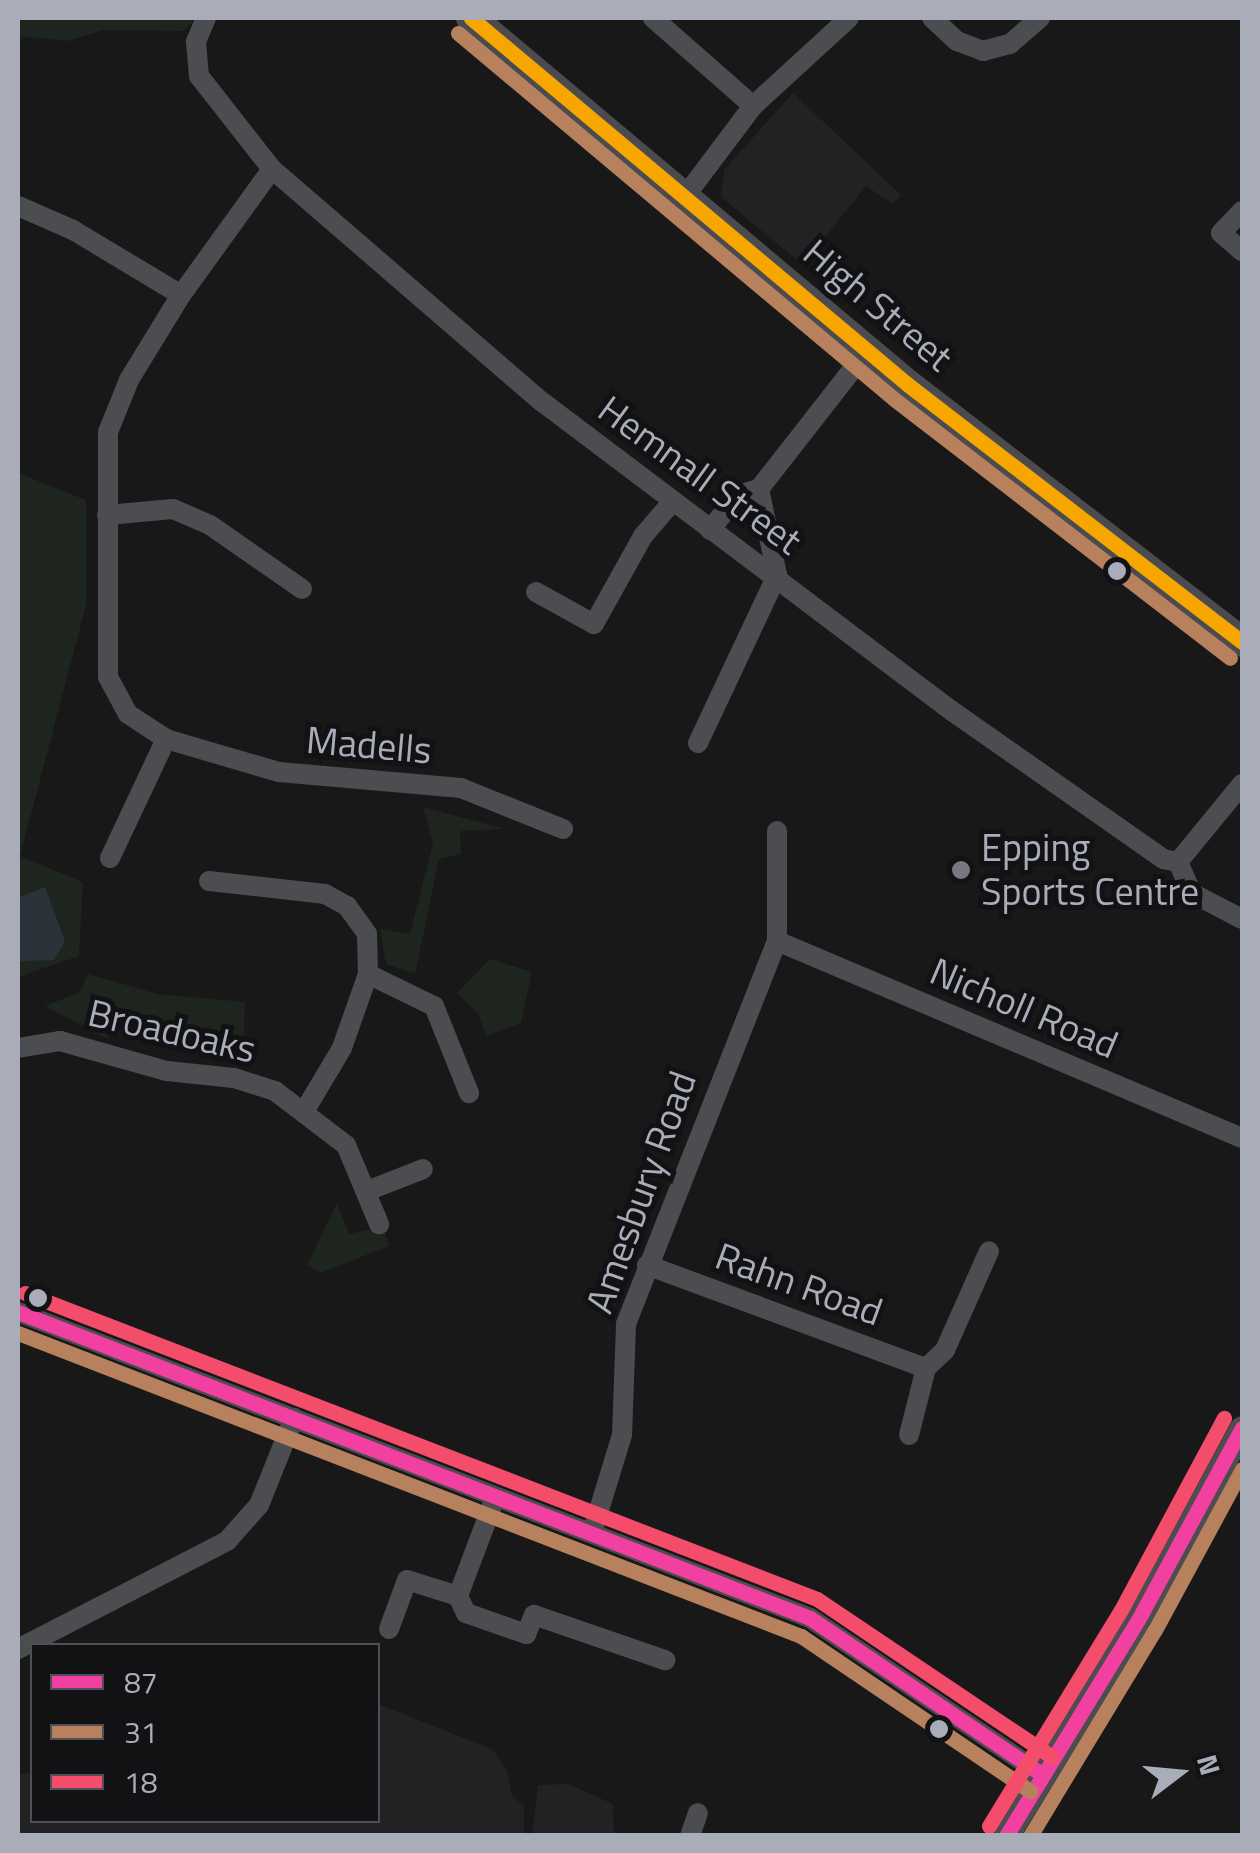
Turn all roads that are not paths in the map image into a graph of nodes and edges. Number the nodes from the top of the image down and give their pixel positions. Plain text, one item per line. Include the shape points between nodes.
1 (206, 18) edge
2 (471, 18) edge
3 (653, 18) edge
4 (848, 18) edge
5 (932, 18) edge
6 (1040, 18) edge
7 (754, 106) junction
8 (272, 169) junction
9 (686, 196) junction
10 (18, 206) edge
11 (1242, 211) edge
12 (1242, 251) edge
13 (181, 295) junction
14 (868, 351) junction
15 (759, 488) junction
16 (673, 502) junction
17 (107, 515) junction
18 (710, 530) junction
19 (777, 574) junction
20 (302, 589) dead end
21 (536, 592) dead end
22 (1237, 629) edge
23 (166, 739) junction
24 (698, 743) dead end
25 (1242, 784) edge
26 (563, 829) dead end
27 (778, 832) dead end
28 (110, 858) dead end
29 (1178, 862) junction
30 (209, 881) dead end
31 (1242, 919) edge
32 (777, 941) junction
33 (368, 974) junction
34 (18, 1048) edge
35 (468, 1093) dead end
36 (305, 1110) junction
37 (1242, 1138) edge
38 (423, 1169) dead end
39 (368, 1191) junction
40 (379, 1224) dead end
41 (989, 1251) dead end
42 (647, 1265) junction
43 (18, 1312) edge
44 (926, 1368) junction
45 (294, 1418) junction
46 (1242, 1428) edge
47 (909, 1435) dead end
48 (495, 1498) junction
49 (592, 1533) junction
50 (458, 1596) junction
51 (389, 1629) dead end
52 (18, 1649) edge
53 (665, 1660) dead end
54 (1041, 1774) junction
55 (698, 1813) dead end
56 (690, 1836) edge
57 (1006, 1836) edge

1 - 8 street, Hemnall Street via 196,42 199,76
2 - 9 main road, High Street
3 - 7 street
4 - 7 street
5 - 6 street via 957,42 983,50 1010,44
7 - 9 street
8 - 13 street, Madells
8 - 16 street, Hemnall Street via 540,401
9 - 14 main road, High Street
10 - 13 street via 73,230
11 - 12 street via 1220,234
13 - 17 street, Madells via 129,380 108,432
14 - 15 street
14 - 22 main road, High Street
15 - 18 street via 738,495
15 - 19 street
16 - 18 street, Hemnall Street
16 - 21 street via 643,536 594,624
17 - 20 street via 173,509 210,525
17 - 23 street, Madells via 108,677 128,714
18 - 19 street, Hemnall Street
19 - 24 street
19 - 29 street, Hemnall Street via 952,711 1164,859
23 - 26 street, Madells via 279,772 461,788
23 - 28 street
25 - 29 street
27 - 32 street
29 - 31 street, Hemnall Street via 1192,893
30 - 33 street via 336,898 367,934
32 - 37 street, Nicholl Road
32 - 42 street, Amesbury Road
33 - 35 street via 434,1006
33 - 36 street via 342,1048
34 - 36 street, Broadoaks via 60,1041 180,1074 234,1078
36 - 39 street, Broadoaks via 346,1145
38 - 39 street
39 - 40 street, Broadoaks
41 - 44 street via 946,1350
42 - 44 street, Rahn Road
42 - 49 street, Amesbury Road via 620,1354 622,1435
43 - 45 street
44 - 47 street
45 - 48 street
45 - 52 street via 259,1505 227,1541
46 - 54 street via 1138,1620
48 - 49 street
48 - 50 street
49 - 54 street via 810,1618
50 - 51 street via 407,1580
50 - 53 street via 466,1614 526,1634 534,1615
54 - 57 street
55 - 56 street

